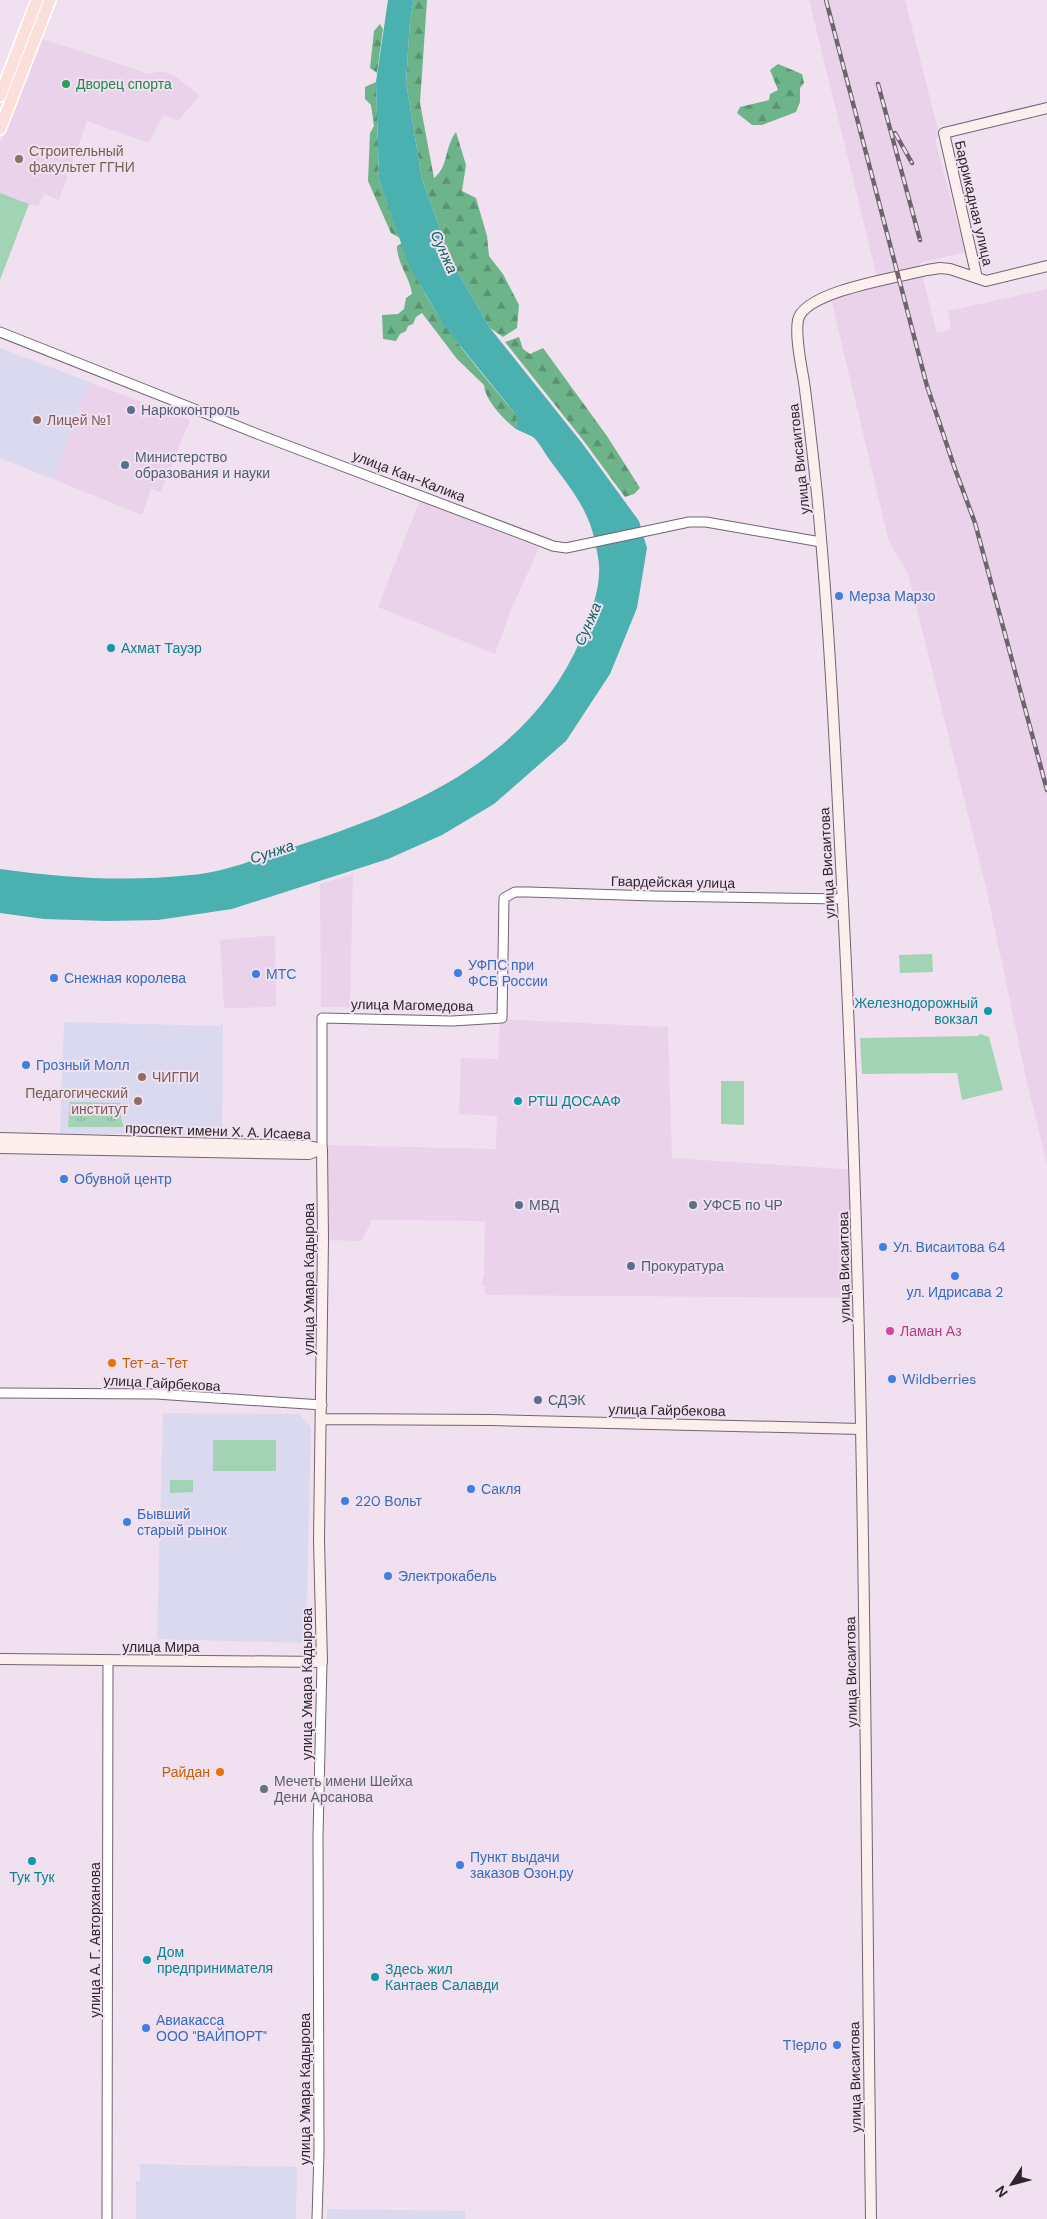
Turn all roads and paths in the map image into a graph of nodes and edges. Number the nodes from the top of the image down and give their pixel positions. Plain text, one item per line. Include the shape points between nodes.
1 (38, 0) edge
2 (50, 0) edge
3 (0, 96) edge
4 (1047, 108) edge
5 (0, 129) edge
6 (1047, 266) edge
7 (976, 278) junction
8 (0, 332) edge
9 (822, 542) junction
10 (843, 899) junction
11 (502, 1018) joint
12 (0, 1138) edge
13 (0, 1148) edge
14 (322, 1149) junction
15 (0, 1394) edge
16 (322, 1405) junction
17 (322, 1419) junction
18 (861, 1429) junction
19 (0, 1659) edge
20 (108, 1660) junction
21 (322, 1662) junction
22 (107, 2219) edge
23 (317, 2219) edge
24 (871, 2219) edge

1 - 3 main road
2 - 5 main road
4 - 7 main road, Баррикадная улица via 944,133
6 - 7 main road via 986,281
7 - 9 main road, улица Висаитова via 950,269 927,270 837,292 812,303 798,316
8 - 9 street, улица Кан-Калика via 534,540 566,548 676,523 706,522
9 - 10 main road, улица Висаитова
10 - 11 street, Гвардейская улица via 515,892 504,898
10 - 18 main road, улица Висаитова via 856,1197
11 - 14 street, улица Магомедова via 452,1021 322,1018
12 - 14 main road, проспект имени Х. А. Исаева via 309,1146
13 - 14 main road, проспект имени Х. А. Исаева via 309,1154
14 - 16 main road, улица Умара Кадырова
15 - 16 street, улица Гайрбекова via 156,1394
16 - 17 main road, улица Умара Кадырова
17 - 18 main road, улица Гайрбекова
17 - 21 main road, улица Умара Кадырова via 319,1540
18 - 24 main road, улица Висаитова
19 - 20 main road, улица Мира
20 - 21 main road, улица Мира
20 - 22 street, улица А. Г. Авторханова
21 - 23 street, улица Умара Кадырова

